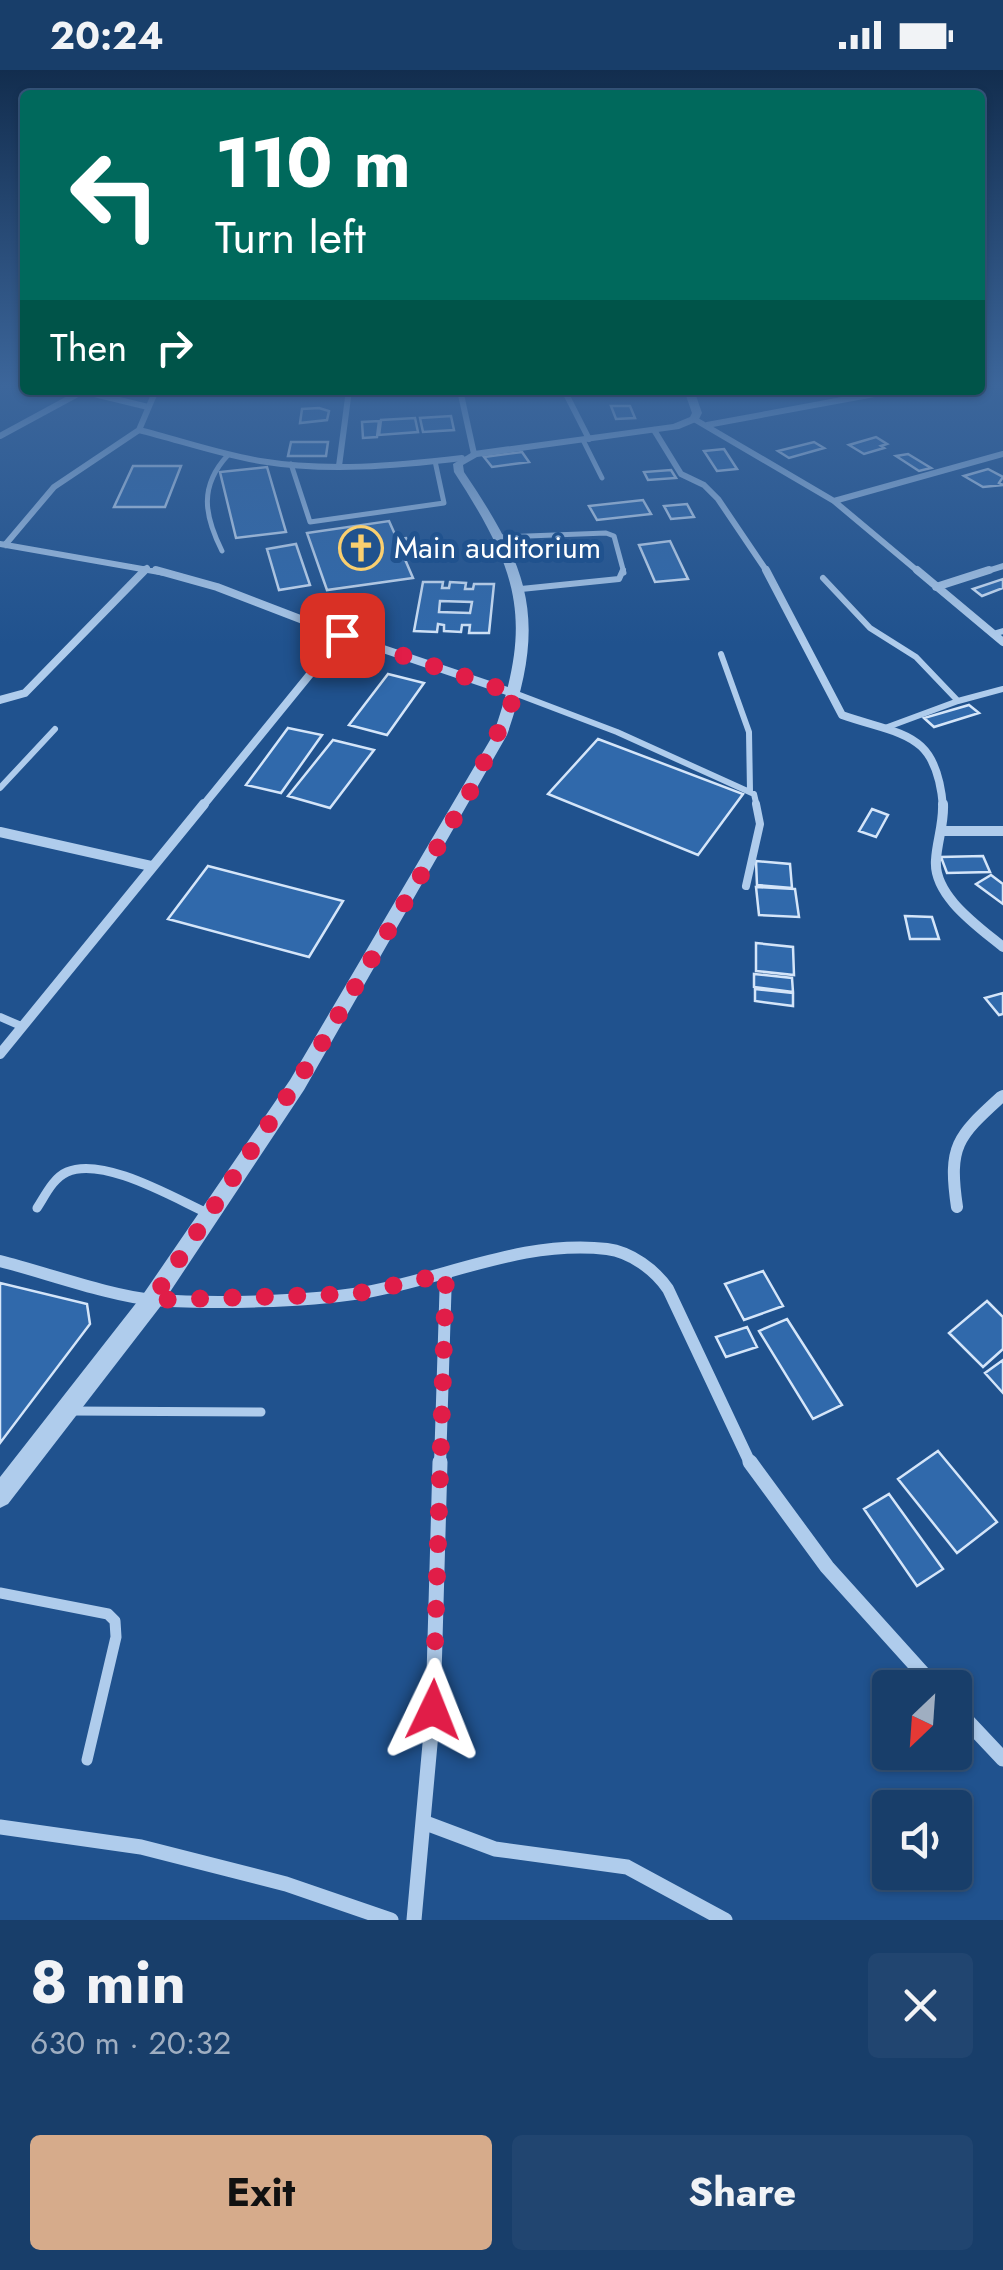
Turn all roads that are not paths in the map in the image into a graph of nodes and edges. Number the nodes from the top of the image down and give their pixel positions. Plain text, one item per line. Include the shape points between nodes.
1 (80, 470) edge
2 (212, 470) edge
3 (294, 470) edge
4 (437, 470) edge
5 (460, 470) edge
6 (599, 470) edge
7 (679, 470) edge
8 (782, 470) edge
9 (944, 470) edge
10 (602, 478) dead end
11 (834, 501) junction
12 (501, 537) junction
13 (2, 544) edge
14 (222, 551) dead end
15 (1003, 566) edge
16 (146, 568) junction
17 (823, 578) dead end
18 (936, 587) junction
19 (522, 589) junction
20 (1003, 631) edge
21 (993, 634) junction
22 (342, 635) junction
23 (1003, 642) edge
24 (721, 654) dead end
25 (1003, 689) edge
26 (516, 694) junction
27 (0, 700) edge
28 (958, 701) junction
29 (885, 728) junction
30 (55, 729) dead end
31 (0, 788) edge
32 (750, 791) junction
33 (942, 831) junction
34 (1003, 831) edge
35 (0, 832) edge
36 (151, 866) junction
37 (746, 886) dead end
38 (1003, 947) edge
39 (0, 1017) edge
40 (21, 1026) junction
41 (0, 1054) edge
42 (1003, 1094) edge
43 (957, 1207) dead end
44 (36, 1208) dead end
45 (211, 1215) junction
46 (0, 1260) edge
47 (446, 1274) junction
48 (152, 1300) junction
49 (67, 1410) junction
50 (261, 1412) dead end
51 (0, 1496) edge
52 (0, 1592) edge
53 (919, 1670) edge
54 (972, 1726) edge
55 (1003, 1759) edge
56 (87, 1760) dead end
57 (422, 1822) junction
58 (0, 1827) edge
59 (391, 1920) edge
60 (414, 1920) edge
61 (725, 1920) edge

1 - 13 street
2 - 14 lane via 206,518
3 - 4 lane via 310,522 444,503
5 - 12 street
6 - 10 lane
7 - 29 street via 718,499 773,582 842,714
8 - 11 street
9 - 11 street
11 - 18 street
12 - 19 street
12 - 19 lane via 614,536 624,574 619,578
13 - 16 street
15 - 18 street
16 - 22 street
16 - 27 street via 25,693
17 - 28 lane via 870,628 916,658
18 - 21 street
19 - 26 street
20 - 21 lane
21 - 23 street
22 - 26 street
22 - 36 street
24 - 32 lane via 749,732
25 - 28 lane
26 - 32 lane
26 - 45 street via 406,902
28 - 29 lane
29 - 33 street via 925,746 938,779
30 - 31 lane
32 - 37 lane via 760,824
33 - 34 street
33 - 38 street via 934,860 940,880 960,910
35 - 36 street
36 - 40 street
39 - 40 lane
40 - 41 street
42 - 43 street via 959,1135 950,1159
44 - 45 lane via 60,1176 89,1168
45 - 48 street
46 - 48 street
47 - 48 street via 355,1294
47 - 53 street via 486,1260 573,1249 610,1249 655,1270 766,1488 858,1606
47 - 57 street via 433,1710
48 - 49 street
49 - 50 lane
49 - 51 street
52 - 56 lane via 116,1621
54 - 55 street
57 - 60 street
57 - 61 street via 496,1849 627,1867
58 - 59 street via 141,1847 286,1884

